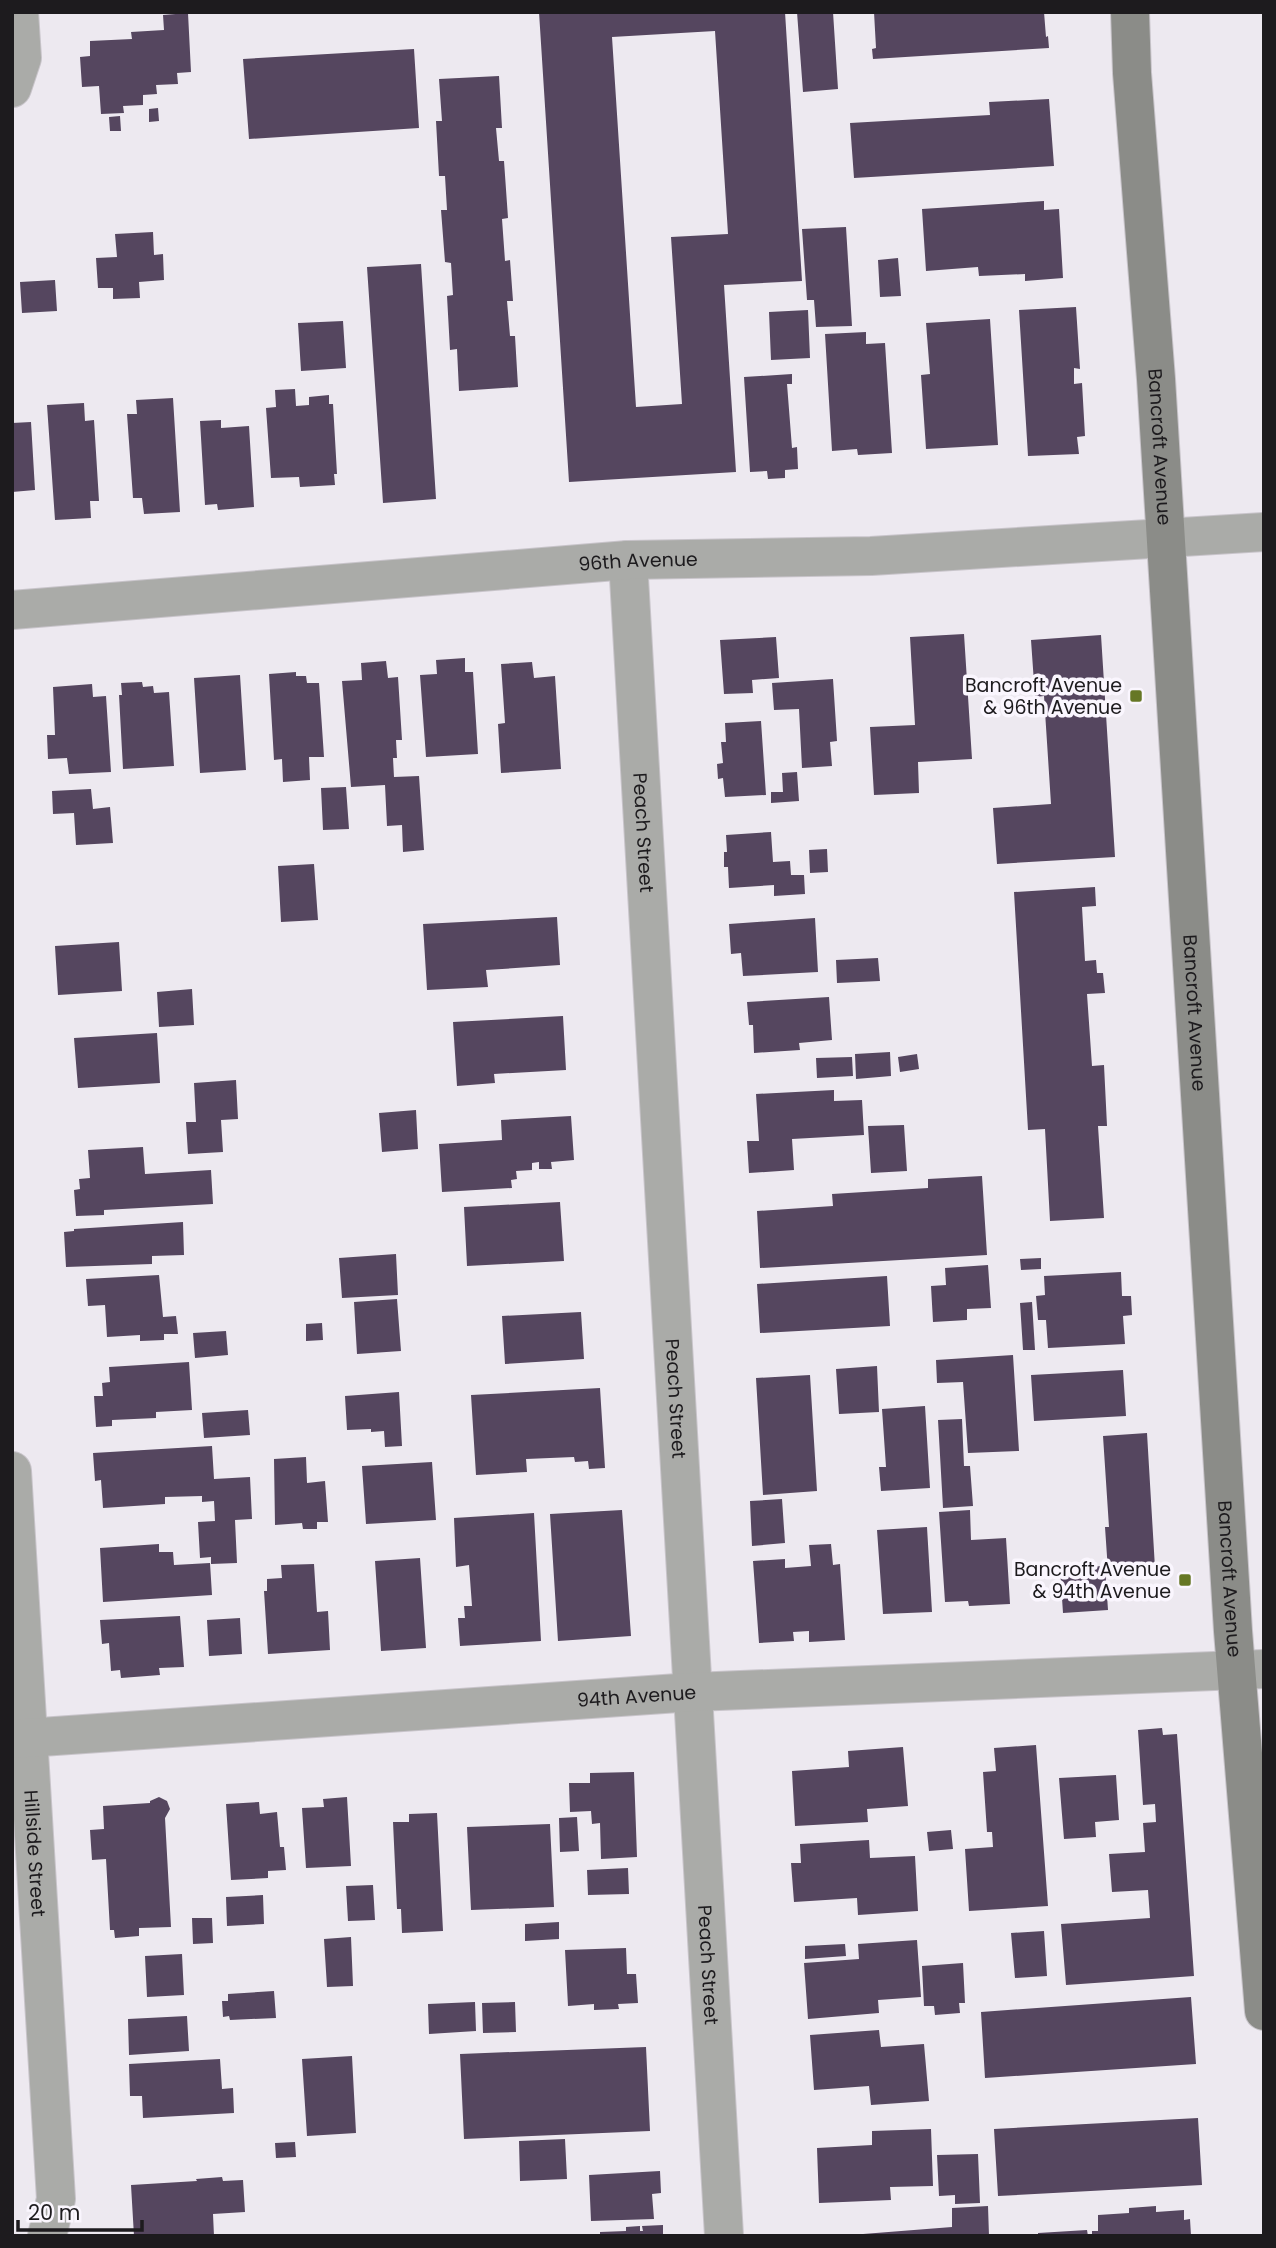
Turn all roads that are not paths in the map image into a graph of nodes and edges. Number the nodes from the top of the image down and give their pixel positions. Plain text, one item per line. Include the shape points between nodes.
1 (19, 12) edge
2 (1130, 12) edge
3 (12, 88) edge
4 (1264, 532) edge
5 (1166, 538) junction
6 (628, 560) junction
7 (12, 610) edge
8 (12, 1471) edge
9 (1250, 1670) edge
10 (693, 1692) junction
11 (20, 1738) edge
12 (1264, 2011) edge
13 (47, 2236) edge
14 (723, 2236) edge

1 - 3 street via 22,58
2 - 5 main road, Bancroft Avenue
4 - 5 street, 96th Avenue
5 - 6 street, 96th Avenue via 870,556
5 - 9 main road, Bancroft Avenue
6 - 7 street, 96th Avenue
6 - 10 street, Peach Street
8 - 11 street, Hillside Street
9 - 10 street, 94th Avenue
9 - 12 main road, Bancroft Avenue
10 - 11 street, 94th Avenue
10 - 14 street, Peach Street
11 - 13 street, Hillside Street via 56,2199

